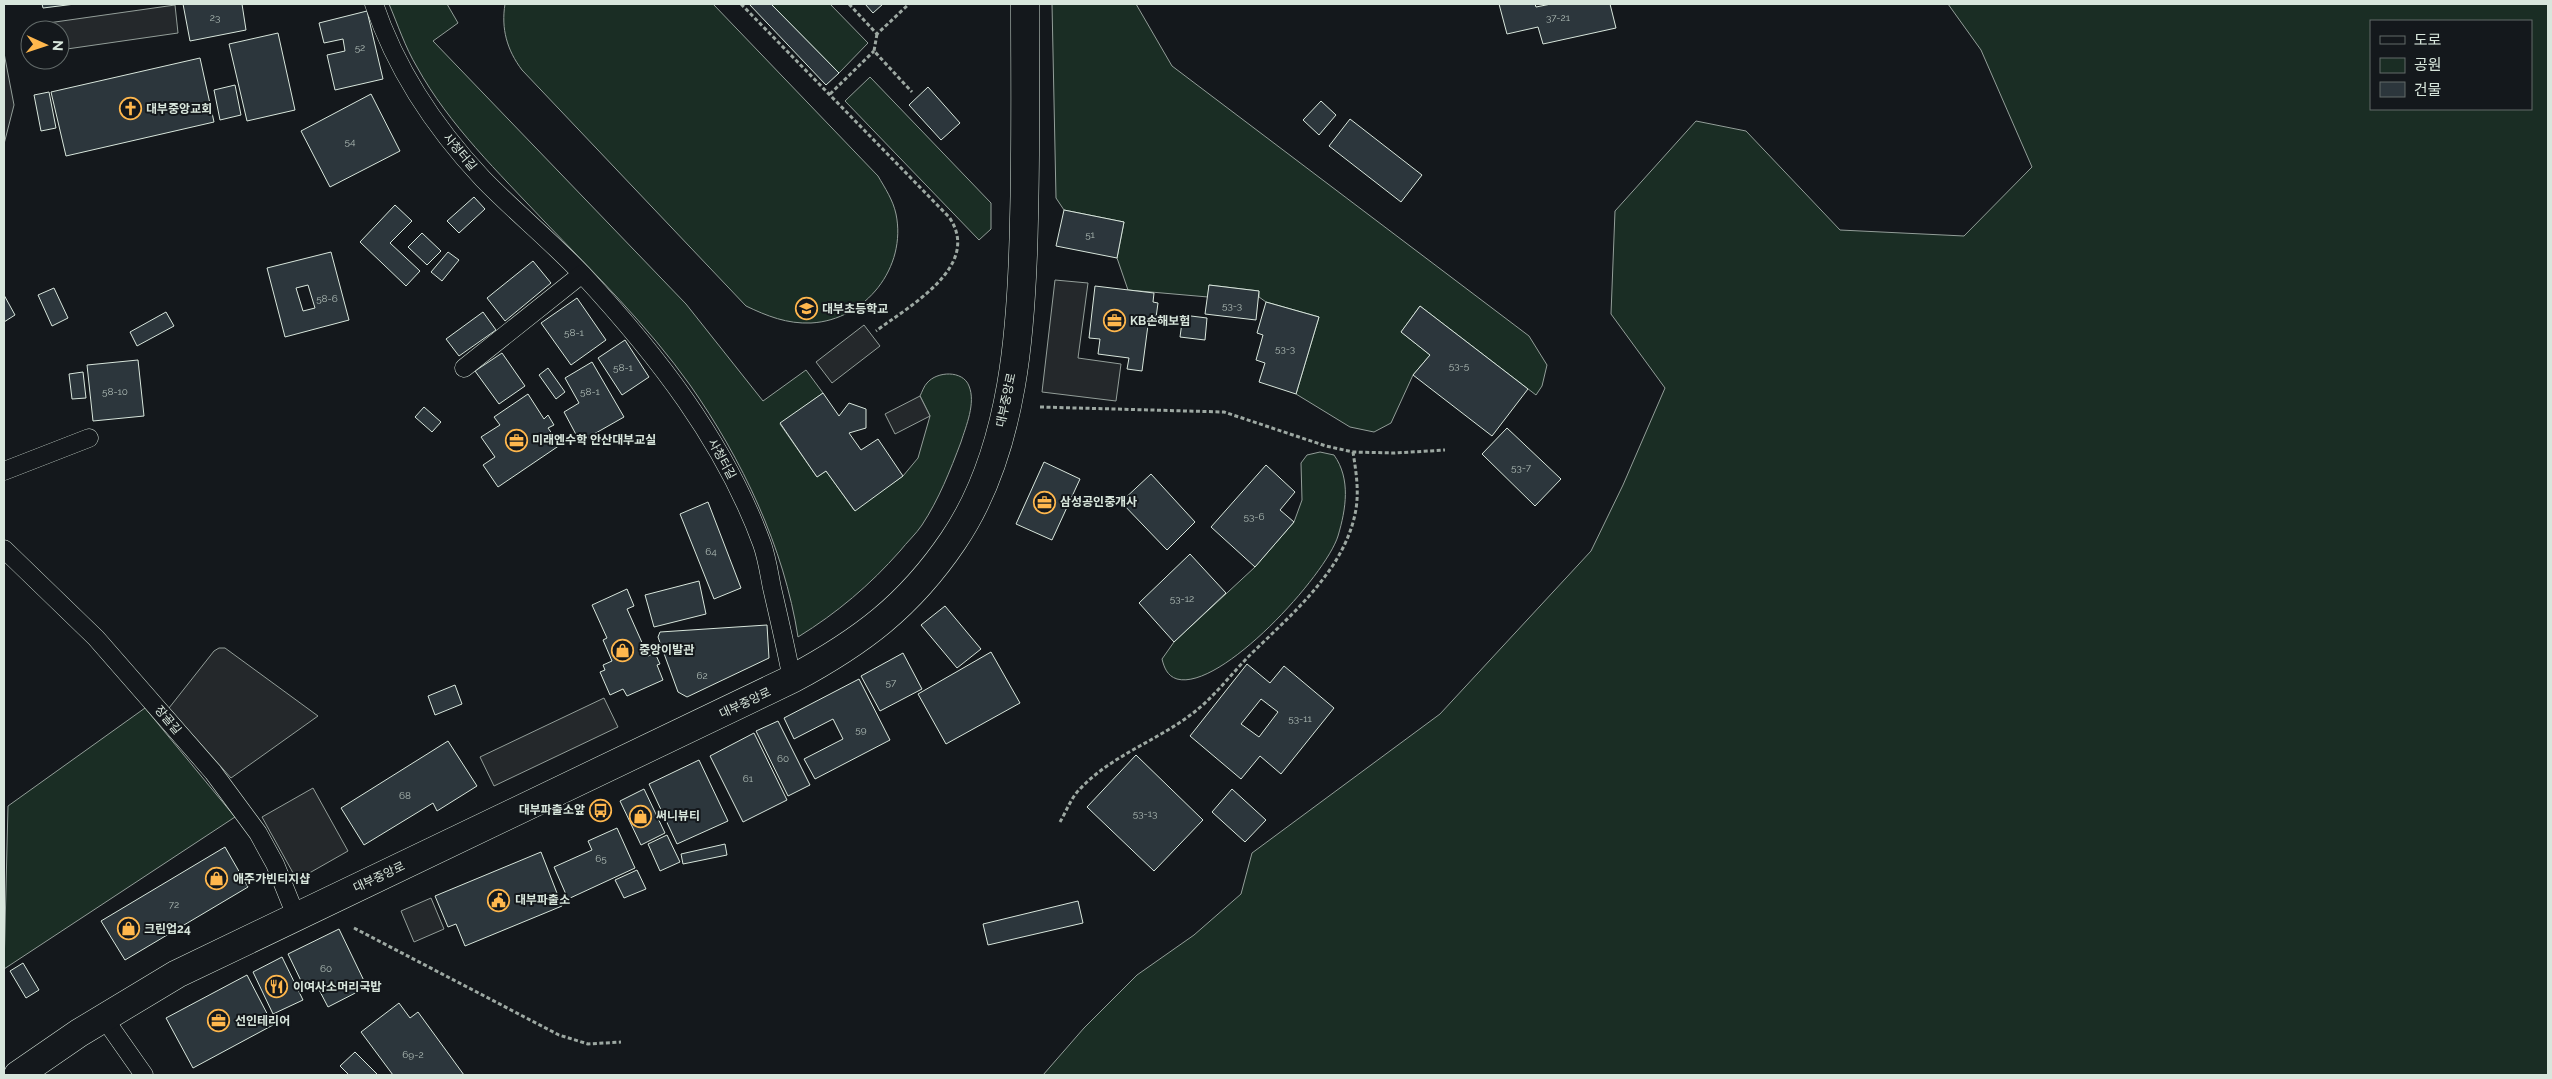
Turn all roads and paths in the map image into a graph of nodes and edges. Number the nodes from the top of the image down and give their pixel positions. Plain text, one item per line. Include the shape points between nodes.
1 (374, 4) edge
2 (742, 4) edge
3 (849, 4) edge
4 (909, 4) edge
5 (1025, 4) edge
6 (877, 34) junction
7 (874, 51) junction
8 (912, 92) dead end
9 (830, 94) junction
10 (582, 274) junction
11 (876, 332) dead end
12 (464, 368) dead end
13 (1007, 403) junction
14 (89, 438) dead end
15 (1445, 450) dead end
16 (1353, 452) junction
17 (4, 471) edge
18 (4, 549) edge
19 (792, 679) junction
20 (1060, 822) dead end
21 (306, 912) junction
22 (104, 1018) junction
23 (621, 1042) dead end
24 (18, 1075) edge
25 (144, 1075) edge

1 - 10 lane, 사청터길 via 397,58 448,140 483,179
2 - 9 path
3 - 6 path
4 - 6 path
5 - 13 street, 대부중앙로 via 1023,298
6 - 7 path
7 - 8 path
7 - 9 path
9 - 11 path via 949,217 959,239 957,253 946,277
10 - 12 lane
10 - 19 lane, 사청터길 via 683,397 743,496 763,546
13 - 16 path via 1053,408 1224,412
13 - 19 street, 대부중앙로 via 992,460 974,504 954,540 933,568 870,632 832,658
14 - 17 lane
15 - 16 path
16 - 20 path via 1358,478 1356,509 1346,543 1326,575 1294,612 1191,715 1098,771 1077,791
18 - 21 lane, 장골길 via 96,638 213,772 258,833
19 - 21 street, 대부중앙로
21 - 22 street, 대부중앙로 via 177,974
21 - 23 path via 559,1035 588,1044
22 - 24 street, 대부중앙로
22 - 25 lane

